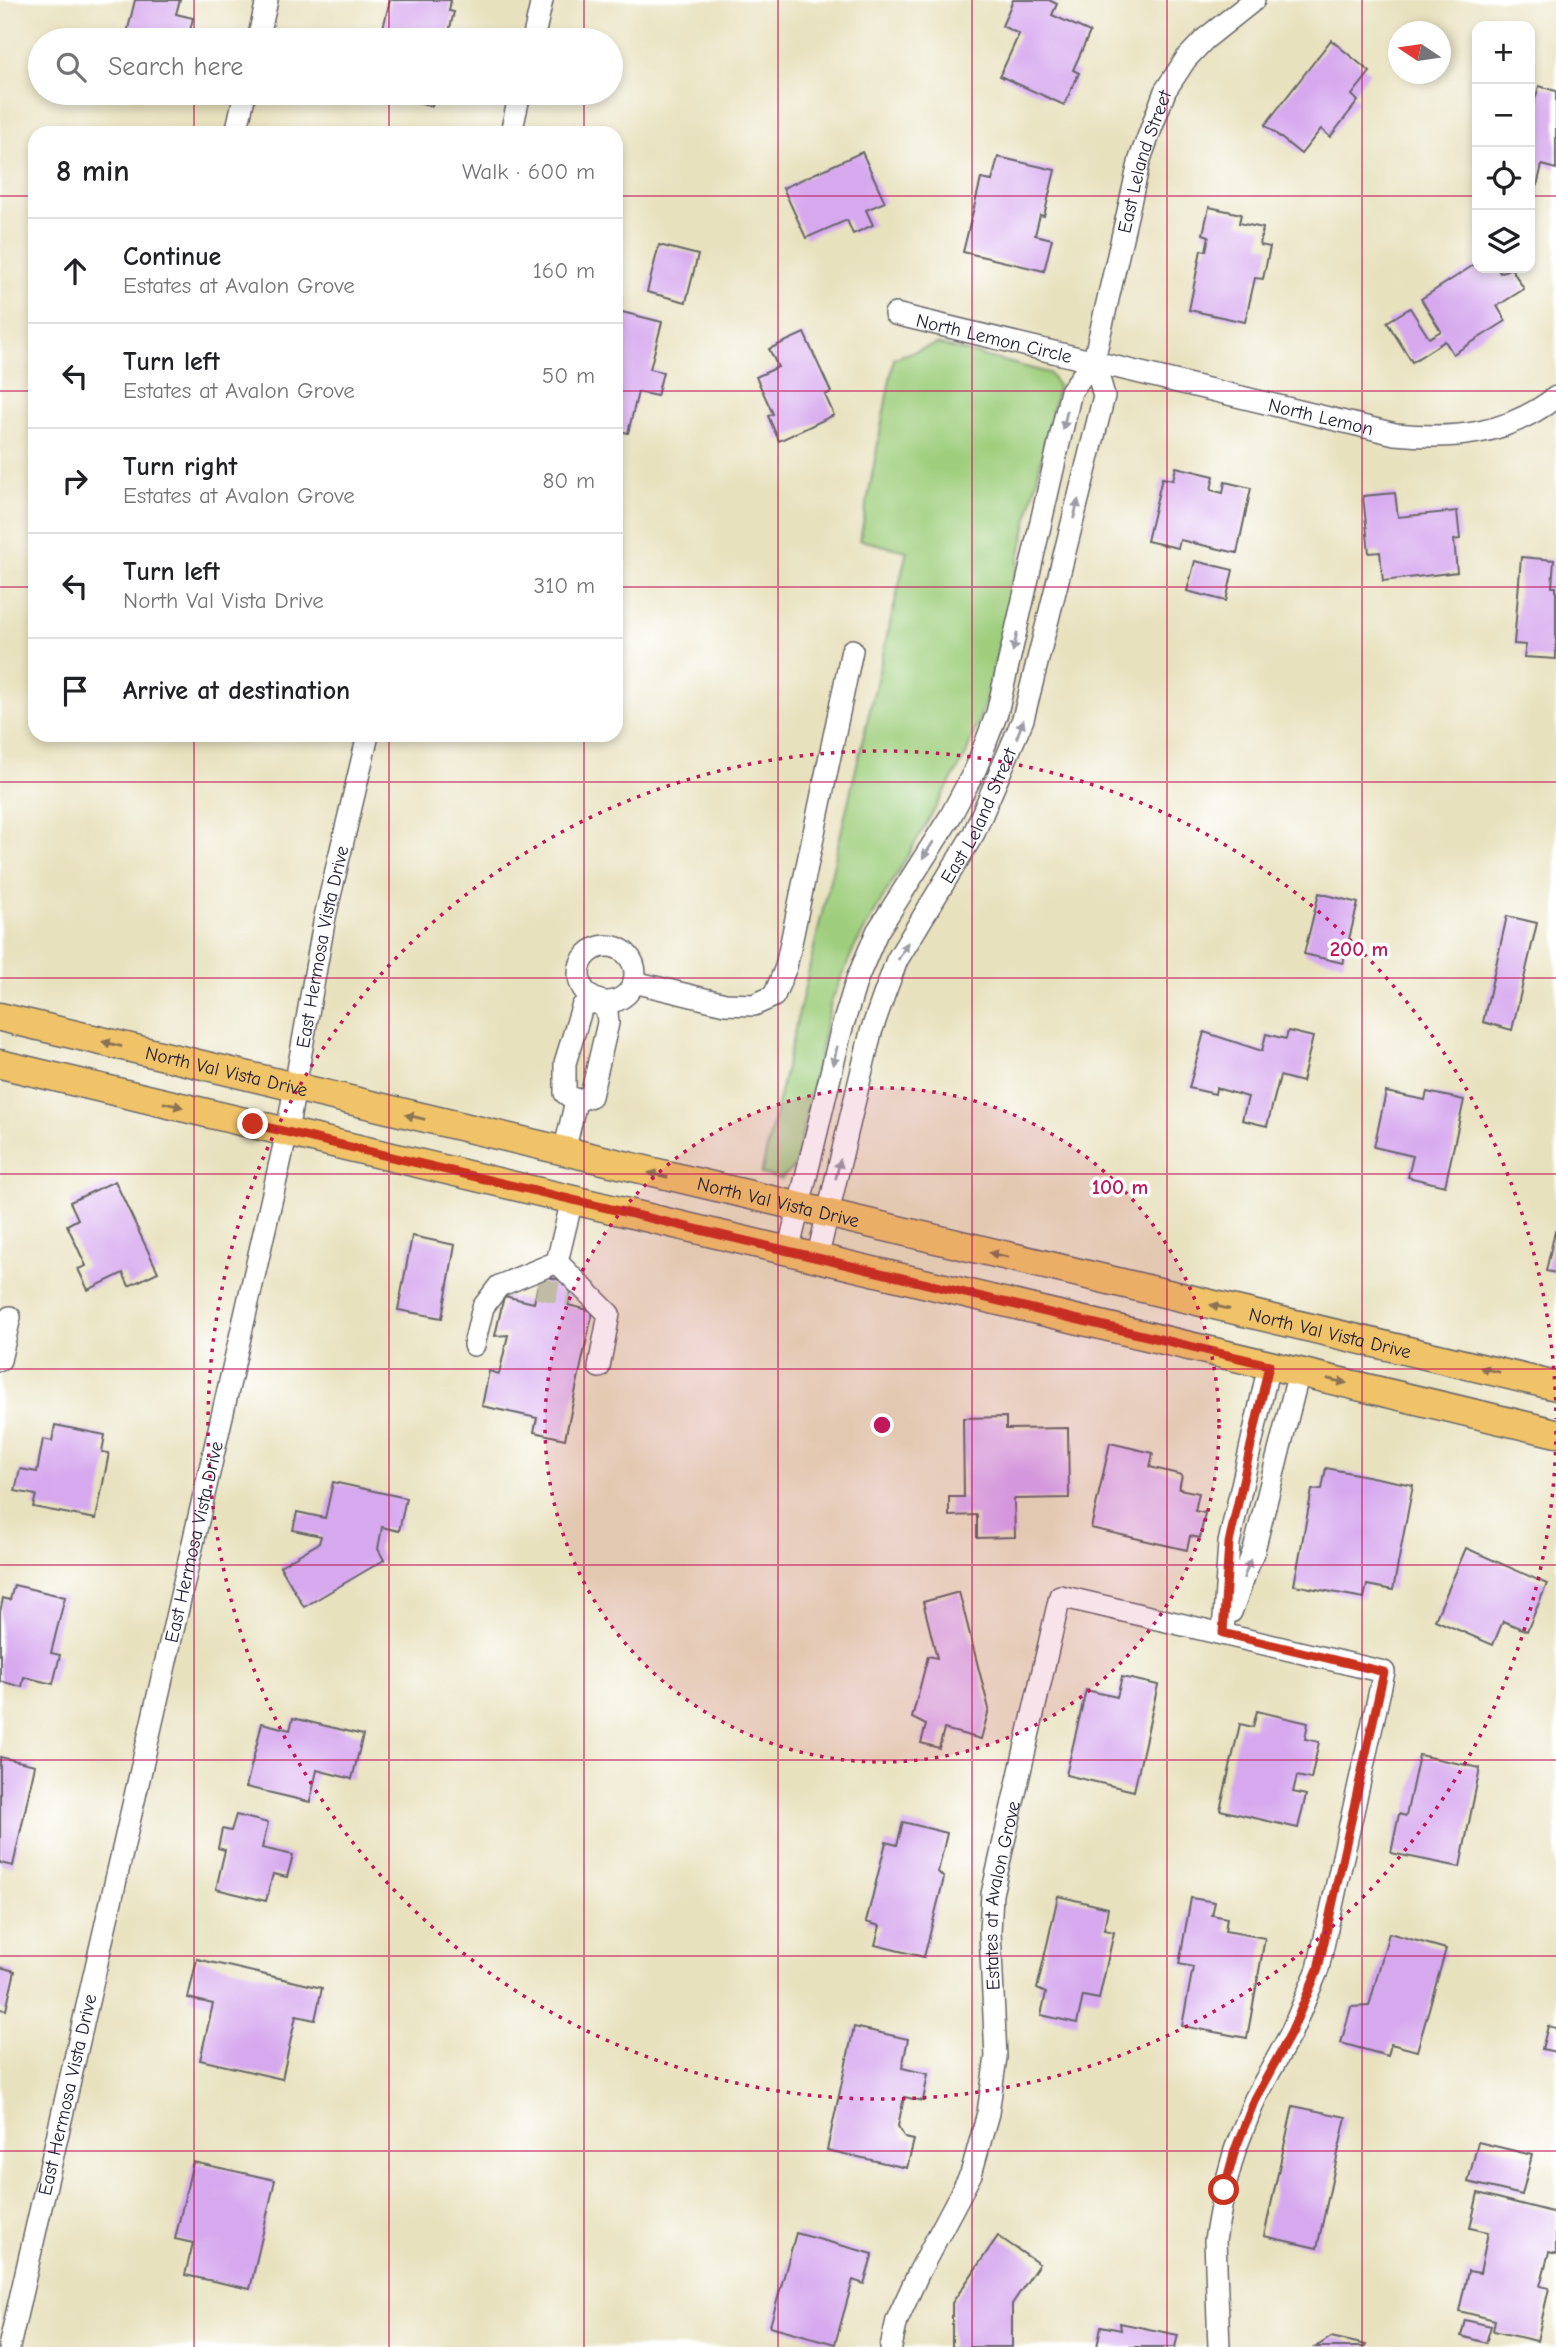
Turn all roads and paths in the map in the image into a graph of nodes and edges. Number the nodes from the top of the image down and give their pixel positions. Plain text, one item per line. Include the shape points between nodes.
1 (267, 0) edge
2 (542, 0) edge
3 (1254, 0) edge
4 (261, 28) edge
5 (536, 28) edge
6 (243, 105) edge
7 (517, 105) edge
8 (238, 126) edge
9 (513, 126) edge
10 (895, 314) dead end
11 (1094, 360) junction
12 (1552, 409) edge
13 (852, 650) dead end
14 (367, 742) edge
15 (634, 982) junction
16 (597, 1000) junction
17 (0, 1017) edge
18 (0, 1065) edge
19 (297, 1089) junction
20 (576, 1101) junction
21 (287, 1132) junction
22 (564, 1152) junction
23 (572, 1200) junction
24 (798, 1208) junction
25 (827, 1215) junction
26 (788, 1252) junction
27 (817, 1259) junction
28 (557, 1262) junction
29 (10, 1317) dead end
30 (474, 1345) dead end
31 (0, 1360) edge
32 (1269, 1365) junction
33 (598, 1367) dead end
34 (1299, 1372) junction
35 (1556, 1386) edge
36 (1556, 1433) edge
37 (1249, 1453) junction
38 (1277, 1458) junction
39 (1223, 1633) junction
40 (9, 2347) edge
41 (891, 2347) edge
42 (1219, 2347) edge

1 - 4 street
2 - 5 street
3 - 11 street, East Leland Street via 1205,39 1166,91 1140,159
6 - 8 street
7 - 9 street
10 - 11 street, North Lemon Circle
11 - 12 street, North Lemon via 1395,434 1440,439 1479,434
11 -> 24 street, East Leland Street via 1071,391 997,713 976,768 877,932 857,979
25 -> 11 street, East Leland Street via 871,1032 897,960 974,833 1023,719 1104,396
13 - 15 street via 786,967 774,996 754,1005 725,1004
14 - 19 street, East Hermosa Vista Drive via 326,918
15 - 16 street via 620,999
15 - 16 street via 635,968 626,952 609,945 592,949 580,964 579,974 585,992
16 - 20 street via 607,1012 608,1023 591,1096
16 - 20 street via 582,1007 565,1063 565,1093
19 -> 17 main road, North Val Vista Drive
18 -> 21 main road
19 - 21 street, East Hermosa Vista Drive
22 -> 19 main road, North Val Vista Drive
20 - 22 street
21 - 23 main road
21 - 40 street, East Hermosa Vista Drive
24 -> 22 main road, North Val Vista Drive
23 - 26 main road
23 - 28 street
24 - 25 main road, North Val Vista Drive
24 - 26 street, East Leland Street
25 - 27 street, East Leland Street
35 -> 25 main road, North Val Vista Drive
26 - 27 main road
27 - 32 main road
28 - 30 street via 532,1282 499,1286 483,1307
28 - 33 street via 578,1294 609,1314
29 - 31 street
32 - 34 main road
32 - 37 street
34 -> 36 main road
34 - 38 street
37 - 38 street
37 - 39 street via 1229,1543
39 -> 38 street via 1254,1550
39 - 41 street, Estates at Avalon Grove via 1060,1596 992,1894 996,2057 988,2113 971,2174 919,2272 897,2320
39 - 42 street, Estates at Avalon Grove via 1384,1672 1318,1969 1291,2033 1255,2099 1224,2190 1214,2240

